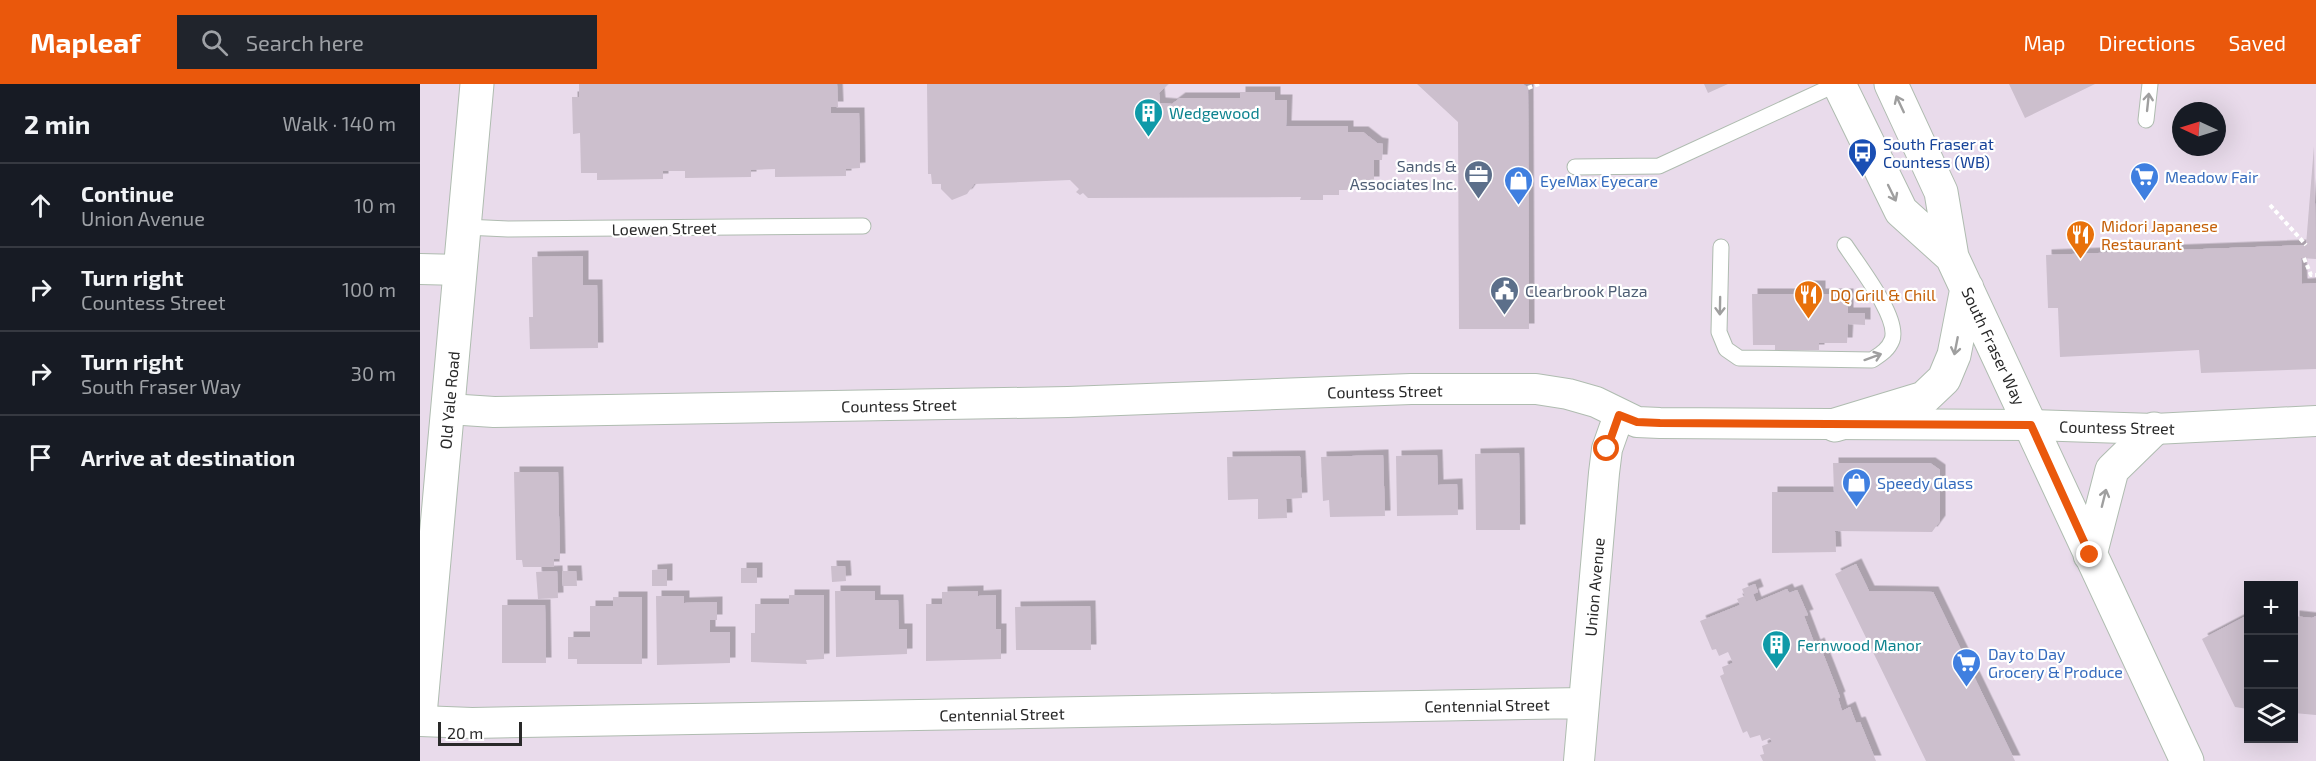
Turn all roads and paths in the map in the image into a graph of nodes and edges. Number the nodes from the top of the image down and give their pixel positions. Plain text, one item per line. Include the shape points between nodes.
1 (477, 84) edge
2 (1539, 84) edge
3 (1838, 84) edge
4 (1891, 84) edge
5 (2150, 84) edge
6 (1528, 88) dead end
7 (2146, 120) dead end
8 (1575, 167) dead end
9 (2270, 205) dead end
10 (862, 226) dead end
11 (465, 227) junction
12 (1845, 245) dead end
13 (2306, 245) dead end
14 (1721, 247) dead end
15 (1952, 257) junction
16 (2304, 258) dead end
17 (420, 269) edge
18 (461, 270) junction
19 (2316, 275) edge
20 (1966, 288) junction
21 (448, 409) junction
22 (1619, 415) junction
23 (2316, 421) edge
24 (1835, 425) junction
25 (2031, 425) junction
26 (2154, 429) junction
27 (2090, 555) junction
28 (1583, 703) junction
29 (420, 714) edge
30 (420, 721) edge
31 (1579, 761) edge
32 (2187, 761) edge

1 - 11 main road, Old Yale Road
2 - 6 path
3 - 8 lane via 1659,166
3 -> 15 main road, South Fraser Way via 1901,211
15 -> 4 main road, South Fraser Way via 1941,192
7 -> 5 lane
9 - 13 path
10 - 11 lane, Loewen Street via 508,230
11 - 18 main road, Old Yale Road
14 -> 12 lane via 1719,332 1726,349 1739,358 1872,360 1885,352 1893,339 1892,320
15 - 20 main road, South Fraser Way
16 - 19 path via 2311,275
17 - 18 street
18 - 21 main road, Old Yale Road
20 -> 24 main road via 1954,355 1944,380 1924,398
20 - 25 main road, South Fraser Way
21 - 22 street, Countess Street via 494,412 1068,402 1411,389 1536,389 1596,402
21 - 29 main road, Old Yale Road
22 - 24 street, Countess Street via 1637,422
22 - 28 street, Union Avenue via 1607,449 1604,473
23 - 26 street, Countess Street
24 - 25 street, Countess Street
25 - 26 street, Countess Street
25 - 27 main road, South Fraser Way
27 -> 26 main road via 2112,470
27 - 32 main road, South Fraser Way
28 - 30 street, Centennial Street via 496,723
28 - 31 street, Union Avenue

